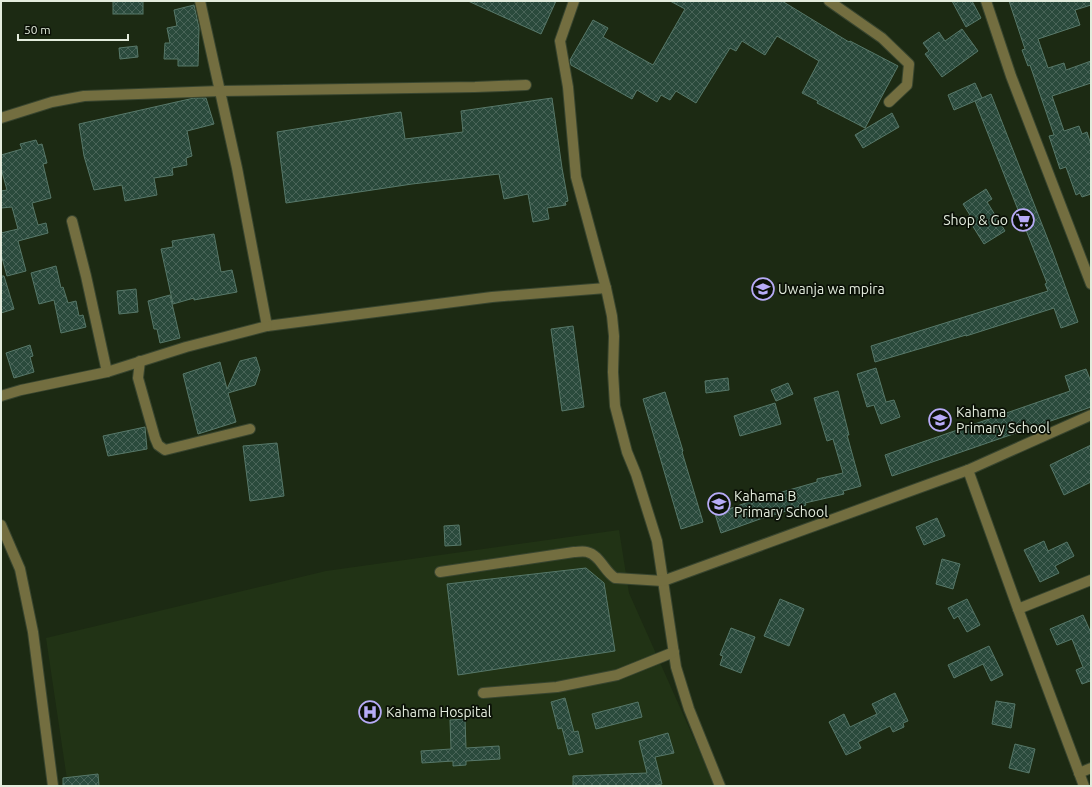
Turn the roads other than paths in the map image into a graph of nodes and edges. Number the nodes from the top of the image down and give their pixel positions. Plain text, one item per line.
1 (200, 1) edge
2 (574, 1) edge
3 (829, 1) edge
4 (986, 1) edge
5 (526, 86) dead end
6 (220, 91) junction
7 (889, 102) dead end
8 (1, 118) edge
9 (72, 221) dead end
10 (1091, 284) edge
11 (606, 288) junction
12 (267, 326) junction
13 (140, 361) junction
14 (107, 372) junction
15 (1, 396) edge
16 (1091, 415) edge
17 (250, 429) dead end
18 (968, 470) junction
19 (1, 525) edge
20 (440, 572) dead end
21 (1091, 580) edge
22 (662, 581) junction
23 (1018, 608) junction
24 (674, 652) junction
25 (484, 693) dead end
26 (1091, 768) edge
27 (1079, 773) junction
28 (54, 786) edge
29 (720, 786) edge
30 (1084, 786) edge

1 - 6 street
2 - 11 street
3 - 7 street
4 - 10 street
5 - 6 street
6 - 8 street
6 - 12 street
9 - 14 street
11 - 12 street
11 - 22 street
12 - 13 street
13 - 14 street
13 - 17 street
14 - 15 street
16 - 18 street
18 - 22 street
18 - 23 street
19 - 28 street
20 - 22 street
21 - 23 street
22 - 24 street
23 - 27 street
24 - 25 street
24 - 29 street
26 - 27 street
27 - 30 street

